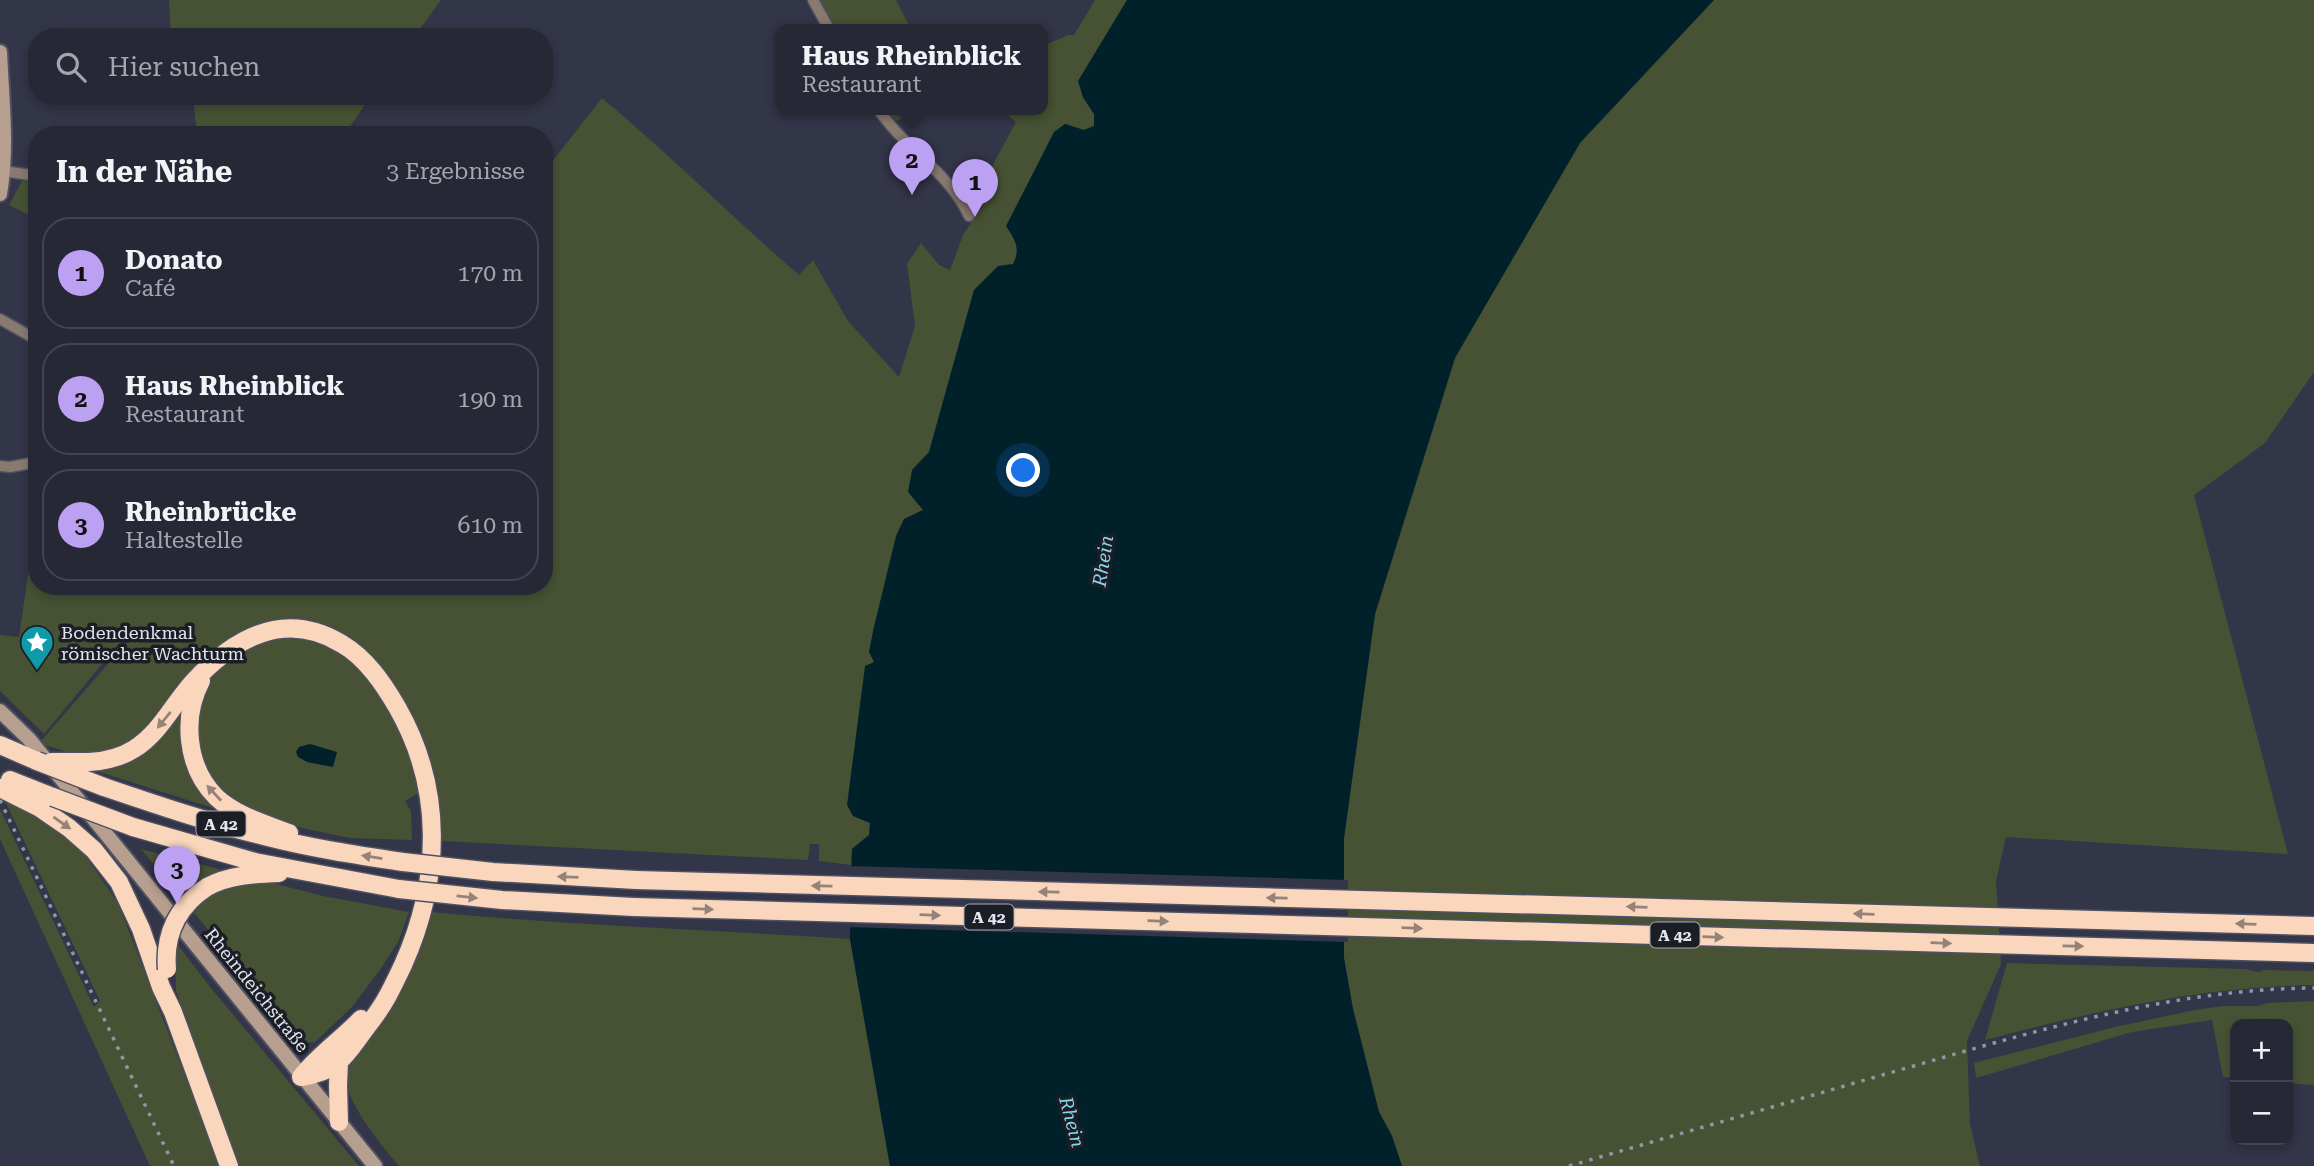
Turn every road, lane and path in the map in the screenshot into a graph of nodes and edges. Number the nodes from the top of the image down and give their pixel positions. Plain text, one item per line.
1 (813, 0) edge
2 (826, 24) edge
3 (0, 52) edge
4 (883, 115) edge
5 (4, 171) junction
6 (28, 175) edge
7 (0, 194) edge
8 (970, 216) dead end
9 (0, 319) edge
10 (28, 335) edge
11 (28, 463) edge
12 (5, 466) edge
13 (0, 477) edge
14 (208, 668) junction
15 (0, 710) edge
16 (0, 745) edge
17 (37, 761) junction
18 (1, 784) edge
19 (341, 853) junction
20 (303, 873) junction
21 (2314, 926) edge
22 (2314, 953) edge
23 (402, 967) junction
24 (173, 1012) junction
25 (339, 1062) junction
26 (301, 1077) junction
27 (339, 1122) junction
28 (229, 1166) edge
29 (375, 1166) edge

1 - 2 street
3 - 5 main road
4 - 8 street
5 - 6 street
5 - 7 main road
9 - 10 street
11 - 12 street
12 - 13 street
14 -> 17 highway, bridge
19 -> 14 highway
14 - 23 highway
15 - 26 main road, Rheindeichstraße
16 - 17 highway, A 42
17 - 19 highway, A 42, bridge
18 - 20 highway, A 42, bridge
18 -> 24 highway
21 -> 19 highway, A 42, bridge
20 -> 22 highway, A 42, bridge
20 - 24 highway, bridge
23 - 25 highway
23 - 26 highway
24 - 28 highway
25 - 26 highway
25 - 27 highway
26 - 27 main road, Rheindeichstraße
27 - 29 main road, Rheindeichstraße

